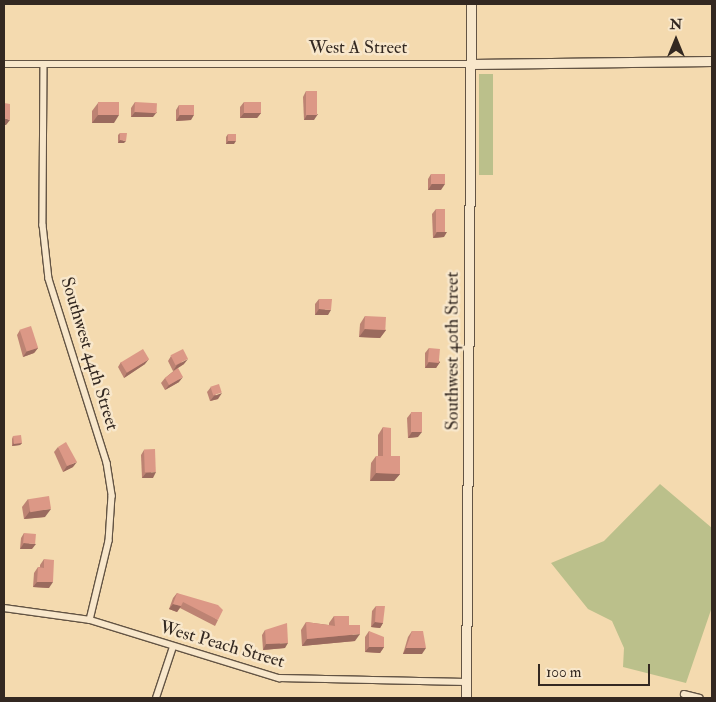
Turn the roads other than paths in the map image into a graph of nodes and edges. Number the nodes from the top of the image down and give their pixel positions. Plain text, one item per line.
1 (471, 4) edge
2 (712, 61) edge
3 (4, 64) edge
4 (44, 64) junction
5 (471, 64) junction
6 (4, 608) edge
7 (90, 620) junction
8 (173, 647) junction
9 (466, 682) junction
10 (684, 694) dead end
11 (156, 698) edge
12 (466, 698) edge
13 (700, 698) edge

1 - 5 main road, Southwest 40th Street
2 - 5 main road, West A Street
3 - 4 street, West A Street
4 - 5 street, West A Street
4 - 7 street, Southwest 44th Street
5 - 9 main road, Southwest 40th Street
6 - 7 street, West Peach Street
7 - 8 street, West Peach Street
8 - 9 street, West Peach Street
8 - 11 street
9 - 12 main road, Southwest 40th Street
10 - 13 street

